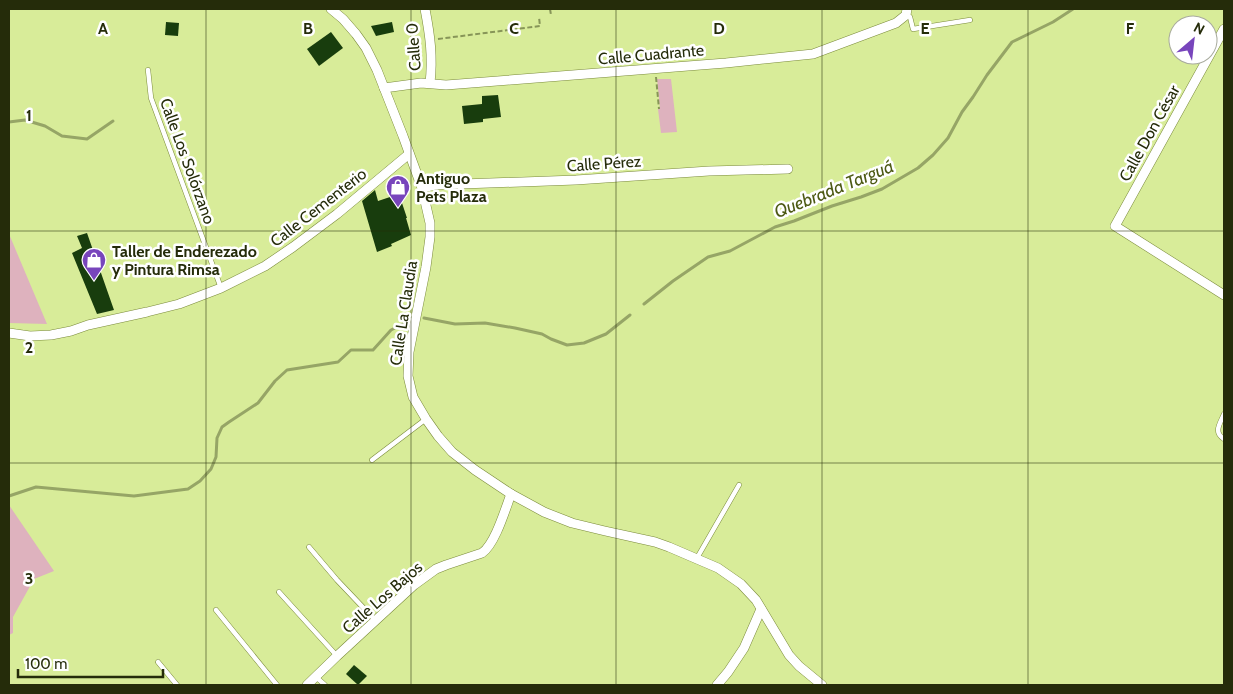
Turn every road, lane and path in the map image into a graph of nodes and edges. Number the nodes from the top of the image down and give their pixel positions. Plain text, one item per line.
1 (331, 9) edge
2 (425, 9) edge
3 (550, 9) edge
4 (906, 12) edge
5 (551, 15) dead end
6 (539, 17) dead end
7 (970, 20) dead end
8 (1224, 29) edge
9 (431, 40) junction
10 (148, 70) dead end
11 (656, 78) dead end
12 (430, 83) junction
13 (384, 88) junction
14 (659, 109) dead end
15 (409, 154) junction
16 (788, 169) dead end
17 (422, 188) junction
18 (221, 288) junction
19 (1224, 295) edge
20 (9, 333) edge
21 (1224, 414) edge
22 (426, 419) junction
23 (1224, 439) edge
24 (372, 460) dead end
25 (739, 485) dead end
26 (511, 494) junction
27 (309, 547) dead end
28 (697, 558) junction
29 (279, 592) dead end
30 (761, 609) junction
31 (216, 610) dead end
32 (375, 620) junction
33 (337, 656) junction
34 (158, 662) dead end
35 (316, 677) junction
36 (177, 685) edge
37 (277, 685) edge
38 (308, 685) edge
39 (325, 685) edge
40 (717, 685) edge
41 (822, 685) edge

1 - 13 street, Calle La Claudia
2 - 9 street, Calle 0
3 - 5 path
4 - 7 lane
4 - 12 street, Calle Cuadrante
6 - 9 path
8 - 19 street, Calle Don César
9 - 12 street, Calle 0
10 - 18 lane, Calle Los Solórzano
11 - 14 path
12 - 13 street, Calle Cuadrante
13 - 15 street, Calle La Claudia
15 - 17 street, Calle La Claudia
15 - 18 street, Calle Cementerio
16 - 17 street, Calle Pérez
17 - 22 street, Calle La Claudia
18 - 20 street, Calle Cementerio
21 - 23 lane
22 - 24 lane
22 - 26 street, Calle La Claudia
25 - 28 lane
26 - 28 street, Calle La Claudia
26 - 32 street, Calle Los Bajos
27 - 32 lane
28 - 30 street, Calle La Claudia
29 - 33 lane
30 - 40 street
30 - 41 street, Calle La Claudia
31 - 37 lane
32 - 33 street, Calle Los Bajos
33 - 35 street, Calle Los Bajos
34 - 36 lane
35 - 38 street, Calle Los Bajos
35 - 39 lane

